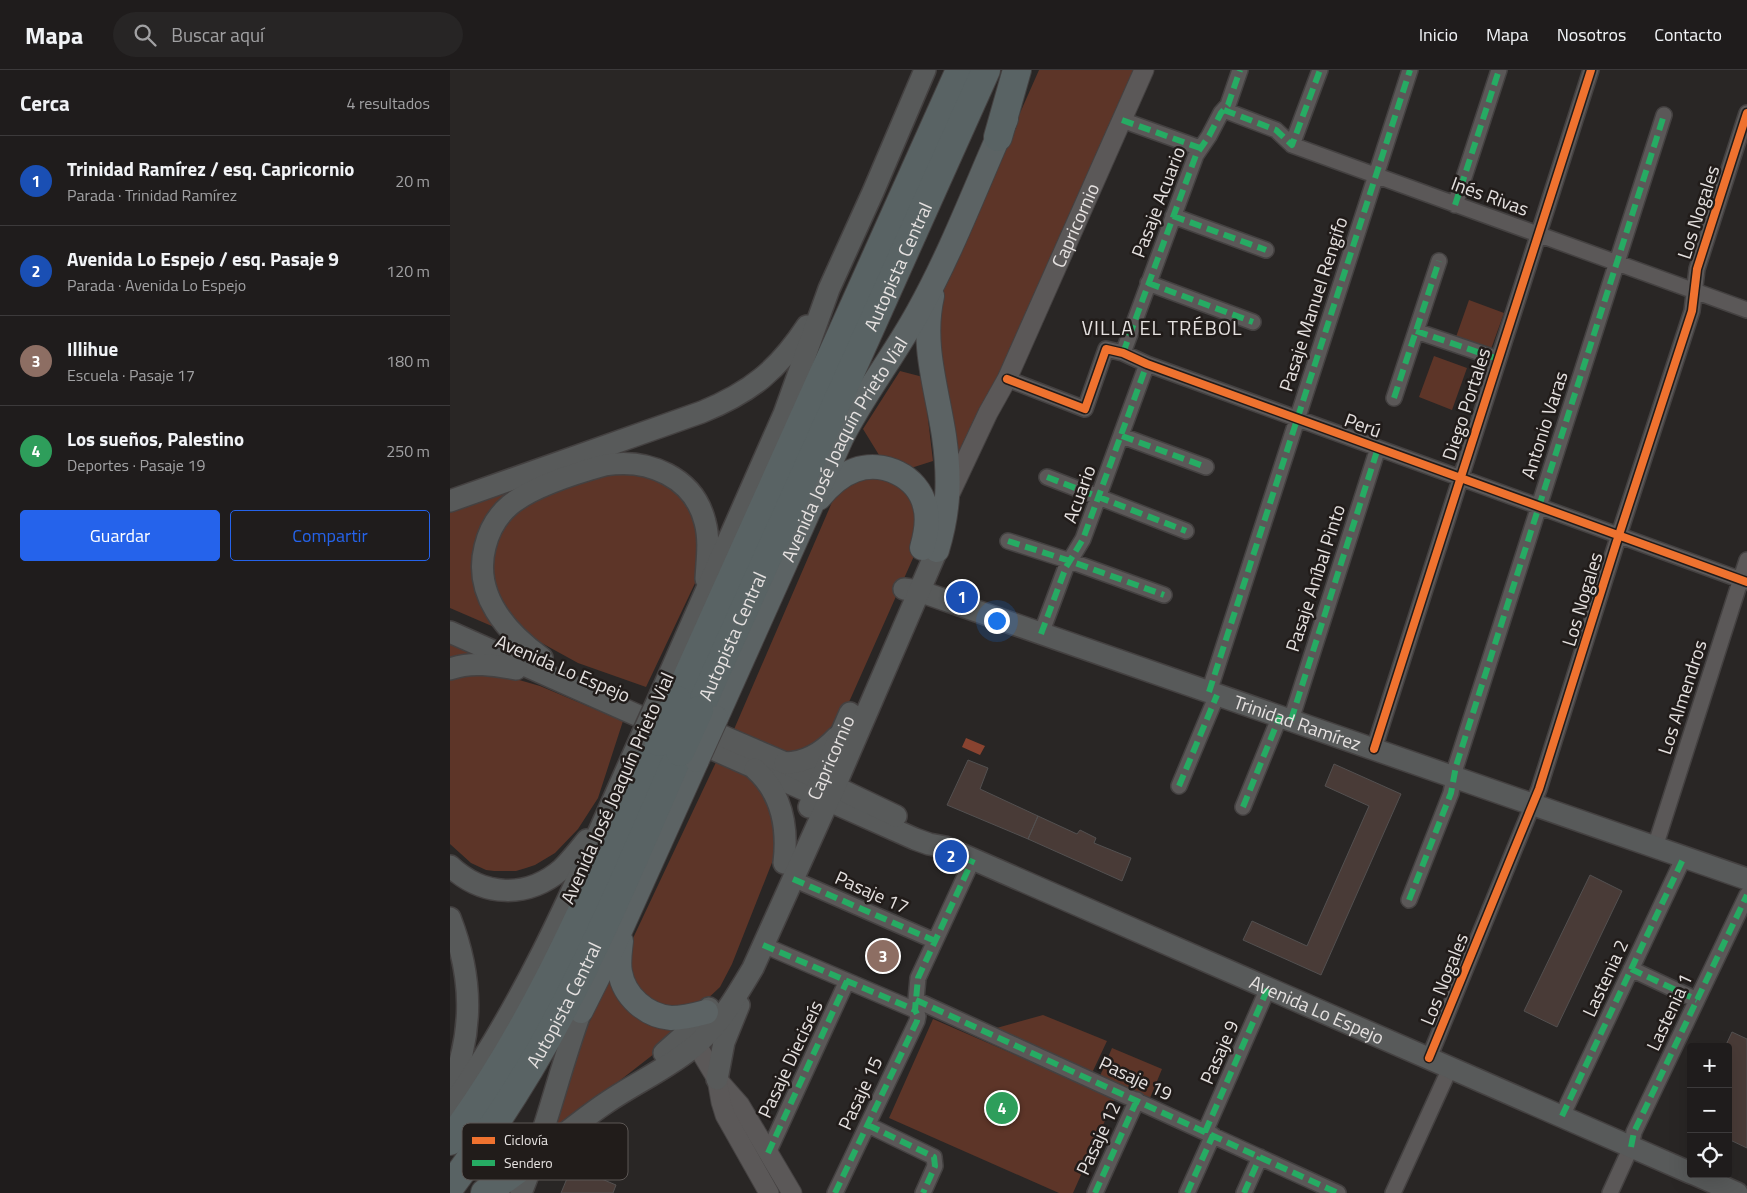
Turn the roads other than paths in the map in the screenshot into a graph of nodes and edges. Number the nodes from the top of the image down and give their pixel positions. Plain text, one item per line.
1 (924, 70) edge
2 (960, 70) edge
3 (986, 70) edge
4 (1017, 70) edge
5 (1028, 70) edge
6 (1144, 70) edge
7 (1240, 70) edge
8 (1320, 70) edge
9 (1410, 70) edge
10 (1499, 70) edge
11 (1591, 70) edge
12 (1224, 110) junction
13 (1747, 112) edge
14 (1664, 115) dead end
15 (1122, 120) junction
16 (998, 137) junction
17 (1292, 145) junction
18 (1200, 148) junction
19 (1376, 176) junction
20 (1455, 205) junction
21 (1173, 216) junction
22 (1538, 234) junction
23 (1266, 250) dead end
24 (1439, 261) dead end
25 (1618, 264) junction
26 (939, 270) junction
27 (1148, 283) junction
28 (829, 289) junction
29 (1694, 290) junction
30 (1747, 310) edge
31 (1254, 322) dead end
32 (1416, 331) junction
33 (1123, 353) junction
34 (1498, 359) junction
35 (1147, 364) junction
36 (1007, 379) junction
37 (1394, 398) dead end
38 (1297, 419) junction
39 (1122, 436) junction
40 (1378, 448) junction
41 (1206, 467) dead end
42 (1046, 477) dead end
43 (1460, 478) junction
44 (1099, 498) junction
45 (948, 499) junction
46 (450, 501) edge
47 (1539, 506) junction
48 (809, 511) junction
49 (1186, 531) dead end
50 (1619, 536) junction
51 (1008, 541) dead end
52 (929, 549) junction
53 (1747, 560) edge
54 (1070, 561) junction
55 (1744, 581) edge
56 (912, 590) junction
57 (1164, 596) dead end
58 (702, 599) junction
59 (450, 620) edge
60 (450, 632) edge
61 (1041, 634) junction
62 (542, 666) junction
63 (450, 669) edge
64 (1213, 693) junction
65 (688, 705) junction
66 (1285, 718) junction
67 (842, 731) junction
68 (670, 747) junction
69 (1374, 749) junction
70 (785, 763) junction
71 (750, 764) junction
72 (1454, 777) junction
73 (1179, 786) dead end
74 (825, 790) junction
75 (1534, 804) junction
76 (1243, 807) dead end
77 (609, 809) junction
78 (1655, 847) junction
79 (1684, 857) junction
80 (973, 859) junction
81 (450, 866) edge
82 (789, 871) junction
83 (1747, 879) edge
84 (1747, 895) edge
85 (1409, 900) dead end
86 (450, 918) edge
87 (625, 922) junction
88 (935, 941) junction
89 (763, 945) junction
90 (753, 968) junction
91 (1631, 970) junction
92 (847, 981) junction
93 (1268, 988) junction
94 (1697, 1000) junction
95 (916, 1005) junction
96 (580, 1011) junction
97 (706, 1012) junction
98 (696, 1044) junction
99 (672, 1046) junction
100 (1429, 1058) junction
101 (1450, 1068) junction
102 (717, 1078) junction
103 (450, 1091) edge
104 (1138, 1100) junction
105 (607, 1102) junction
106 (450, 1108) edge
107 (1562, 1116) junction
108 (462, 1123) edge
109 (462, 1123) edge
110 (495, 1123) edge
111 (512, 1123) edge
112 (545, 1123) edge
113 (579, 1123) edge
114 (868, 1126) junction
115 (1209, 1133) junction
116 (450, 1141) edge
117 (1631, 1147) junction
118 (768, 1153) junction
119 (1260, 1157) junction
120 (462, 1170) edge
121 (1687, 1172) edge
122 (1701, 1178) edge
123 (472, 1180) edge
124 (503, 1180) edge
125 (526, 1180) edge
126 (450, 1187) edge
127 (463, 1193) edge
128 (485, 1193) edge
129 (521, 1193) edge
130 (769, 1193) edge
131 (792, 1193) edge
132 (834, 1193) edge
133 (923, 1193) edge
134 (1095, 1193) edge
135 (1187, 1193) edge
136 (1244, 1193) edge
137 (1338, 1193) edge
138 (1393, 1193) edge
139 (1610, 1193) edge
140 (1737, 1193) edge

1 - 28 main road, Avenida José Joaquín Prieto Vial
2 - 65 highway, Autopista Central
3 - 65 highway, Autopista Central
4 - 16 highway
5 - 16 main road, Avenida José Joaquín Prieto Vial
6 - 15 street, Capricornio
7 - 12 street, Pasaje Acuario
8 - 17 street
9 - 19 street, Pasaje Manuel Rengifo
10 - 20 street
11 - 22 street, Diego Portales
12 - 17 street, Inés Rivas
12 - 18 street, Pasaje Acuario
13 - 29 street, Los Nogales
14 - 25 street, Antonio Varas
15 - 18 street
15 - 36 street, Capricornio
16 - 26 main road, Avenida José Joaquín Prieto Vial
17 - 19 street, Inés Rivas
18 - 21 street, Pasaje Acuario
19 - 20 street, Inés Rivas
19 - 38 street, Pasaje Manuel Rengifo
20 - 22 street, Inés Rivas
21 - 23 street
21 - 27 street, Pasaje Acuario
22 - 25 street, Inés Rivas
22 - 34 street, Diego Portales
24 - 32 street
25 - 29 street, Inés Rivas
25 - 47 street, Antonio Varas
26 - 45 main road
26 - 48 main road, Avenida José Joaquín Prieto Vial
27 - 31 street
27 - 33 street, Pasaje Acuario
28 - 46 main road
28 - 58 main road, Avenida José Joaquín Prieto Vial
29 - 30 street, Inés Rivas
29 - 50 street, Los Nogales
32 - 34 street
32 - 37 street
33 - 35 street, Perú
33 - 36 street
34 - 43 street, Diego Portales
35 - 38 street, Perú
35 - 39 street, Acuario
36 - 45 street, Capricornio
36 - 52 street, Capricornio
38 - 40 street, Perú
38 - 64 street, Pasaje Manuel Rengifo
39 - 41 street
39 - 44 street, Acuario
40 - 43 street, Perú
40 - 66 street, Pasaje Aníbal Pinto
42 - 44 street
43 - 47 street, Perú
43 - 69 street, Diego Portales
44 - 49 street
44 - 54 street, Acuario
45 - 52 main road
47 - 50 street, Perú
47 - 72 street, Antonio Varas
48 - 52 main road
48 - 65 main road, Avenida José Joaquín Prieto Vial
50 - 55 street, Perú
50 - 75 street, Los Nogales
51 - 54 street
52 - 56 main road, Capricornio
53 - 55 street, Los Almendros
54 - 57 street
54 - 61 street, Acuario
55 - 78 street, Los Almendros
56 - 61 main road, Trinidad Ramírez
56 - 67 main road, Capricornio
56 - 74 main road, Capricornio
58 - 62 main road
58 - 65 main road, Avenida José Joaquín Prieto Vial
59 - 62 main road, Avenida Lo Espejo
60 - 62 main road, Avenida Lo Espejo
61 - 64 main road, Trinidad Ramírez
62 - 63 main road
62 - 70 main road, Avenida Lo Espejo
62 - 71 main road, Avenida Lo Espejo
64 - 66 main road, Trinidad Ramírez
64 - 73 street, Pasaje Manuel Rengifo
65 - 68 highway, Autopista Central, bridge
65 - 68 main road, Avenida José Joaquín Prieto Vial, bridge
66 - 69 main road, Trinidad Ramírez
66 - 76 street, Pasaje Aníbal Pinto
67 - 70 main road
67 - 74 main road, Capricornio
68 - 77 main road, Avenida José Joaquín Prieto Vial
68 - 87 main road, Avenida José Joaquín Prieto Vial
68 - 108 highway, Autopista Central
68 - 110 highway, Autopista Central
69 - 72 main road, Trinidad Ramírez
70 - 74 main road, Avenida Lo Espejo
71 - 74 main road, Avenida Lo Espejo
71 - 82 main road
72 - 75 main road, Trinidad Ramírez
72 - 85 street, Antonio Varas
74 - 80 main road, Avenida Lo Espejo
74 - 82 main road, Capricornio
75 - 78 main road, Trinidad Ramírez
75 - 100 street, Los Nogales
77 - 81 main road
77 - 106 main road, Avenida José Joaquín Prieto Vial
78 - 79 main road, Trinidad Ramírez
79 - 83 main road, Trinidad Ramírez
79 - 91 street, Lastenia 2
80 - 88 street, Pasaje 15
80 - 93 main road, Avenida Lo Espejo
82 - 88 street, Pasaje 17
82 - 89 main road, Capricornio
82 - 97 main road, Capricornio
84 - 94 street, Lastenia 1
86 - 103 main road
87 - 96 main road, Avenida José Joaquín Prieto Vial
87 - 97 main road
88 - 95 street, Pasaje 15
89 - 90 main road, Capricornio
89 - 92 street, Pasaje 19
90 - 98 main road, Capricornio
90 - 102 main road
91 - 94 street
91 - 107 street, Lastenia 2
92 - 95 street, Pasaje 19
92 - 118 street, Pasaje Dieciseís
93 - 100 main road, Avenida Lo Espejo
93 - 115 street, Pasaje 9
94 - 117 street, Lastenia 1
95 - 104 street, Pasaje 19
95 - 114 street, Pasaje 15
96 - 111 highway
96 - 112 main road, Avenida José Joaquín Prieto Vial
97 - 98 main road
97 - 99 main road, Capricornio
98 - 99 main road
98 - 102 street
98 - 105 main road, Capricornio
99 - 105 main road, Capricornio
100 - 101 main road, Avenida Lo Espejo
101 - 107 main road, Avenida Lo Espejo
101 - 138 street
102 - 118 street
102 - 130 street
104 - 115 street, Pasaje 19
104 - 134 street, Pasaje 12
105 - 113 main road, Capricornio
107 - 117 main road, Avenida Lo Espejo
109 - 116 highway, Autopista Central
114 - 132 street, Pasaje 15
114 - 133 street
115 - 119 street, Pasaje 19
115 - 135 street, Pasaje 9
117 - 121 main road, Avenida Lo Espejo
117 - 139 street, Lastenia 1
118 - 131 street
119 - 136 street
119 - 137 street, Pasaje 19
120 - 126 highway, Autopista Central
122 - 140 main road, Avenida Lo Espejo
123 - 127 highway
124 - 128 highway
125 - 129 main road, Avenida José Joaquín Prieto Vial

